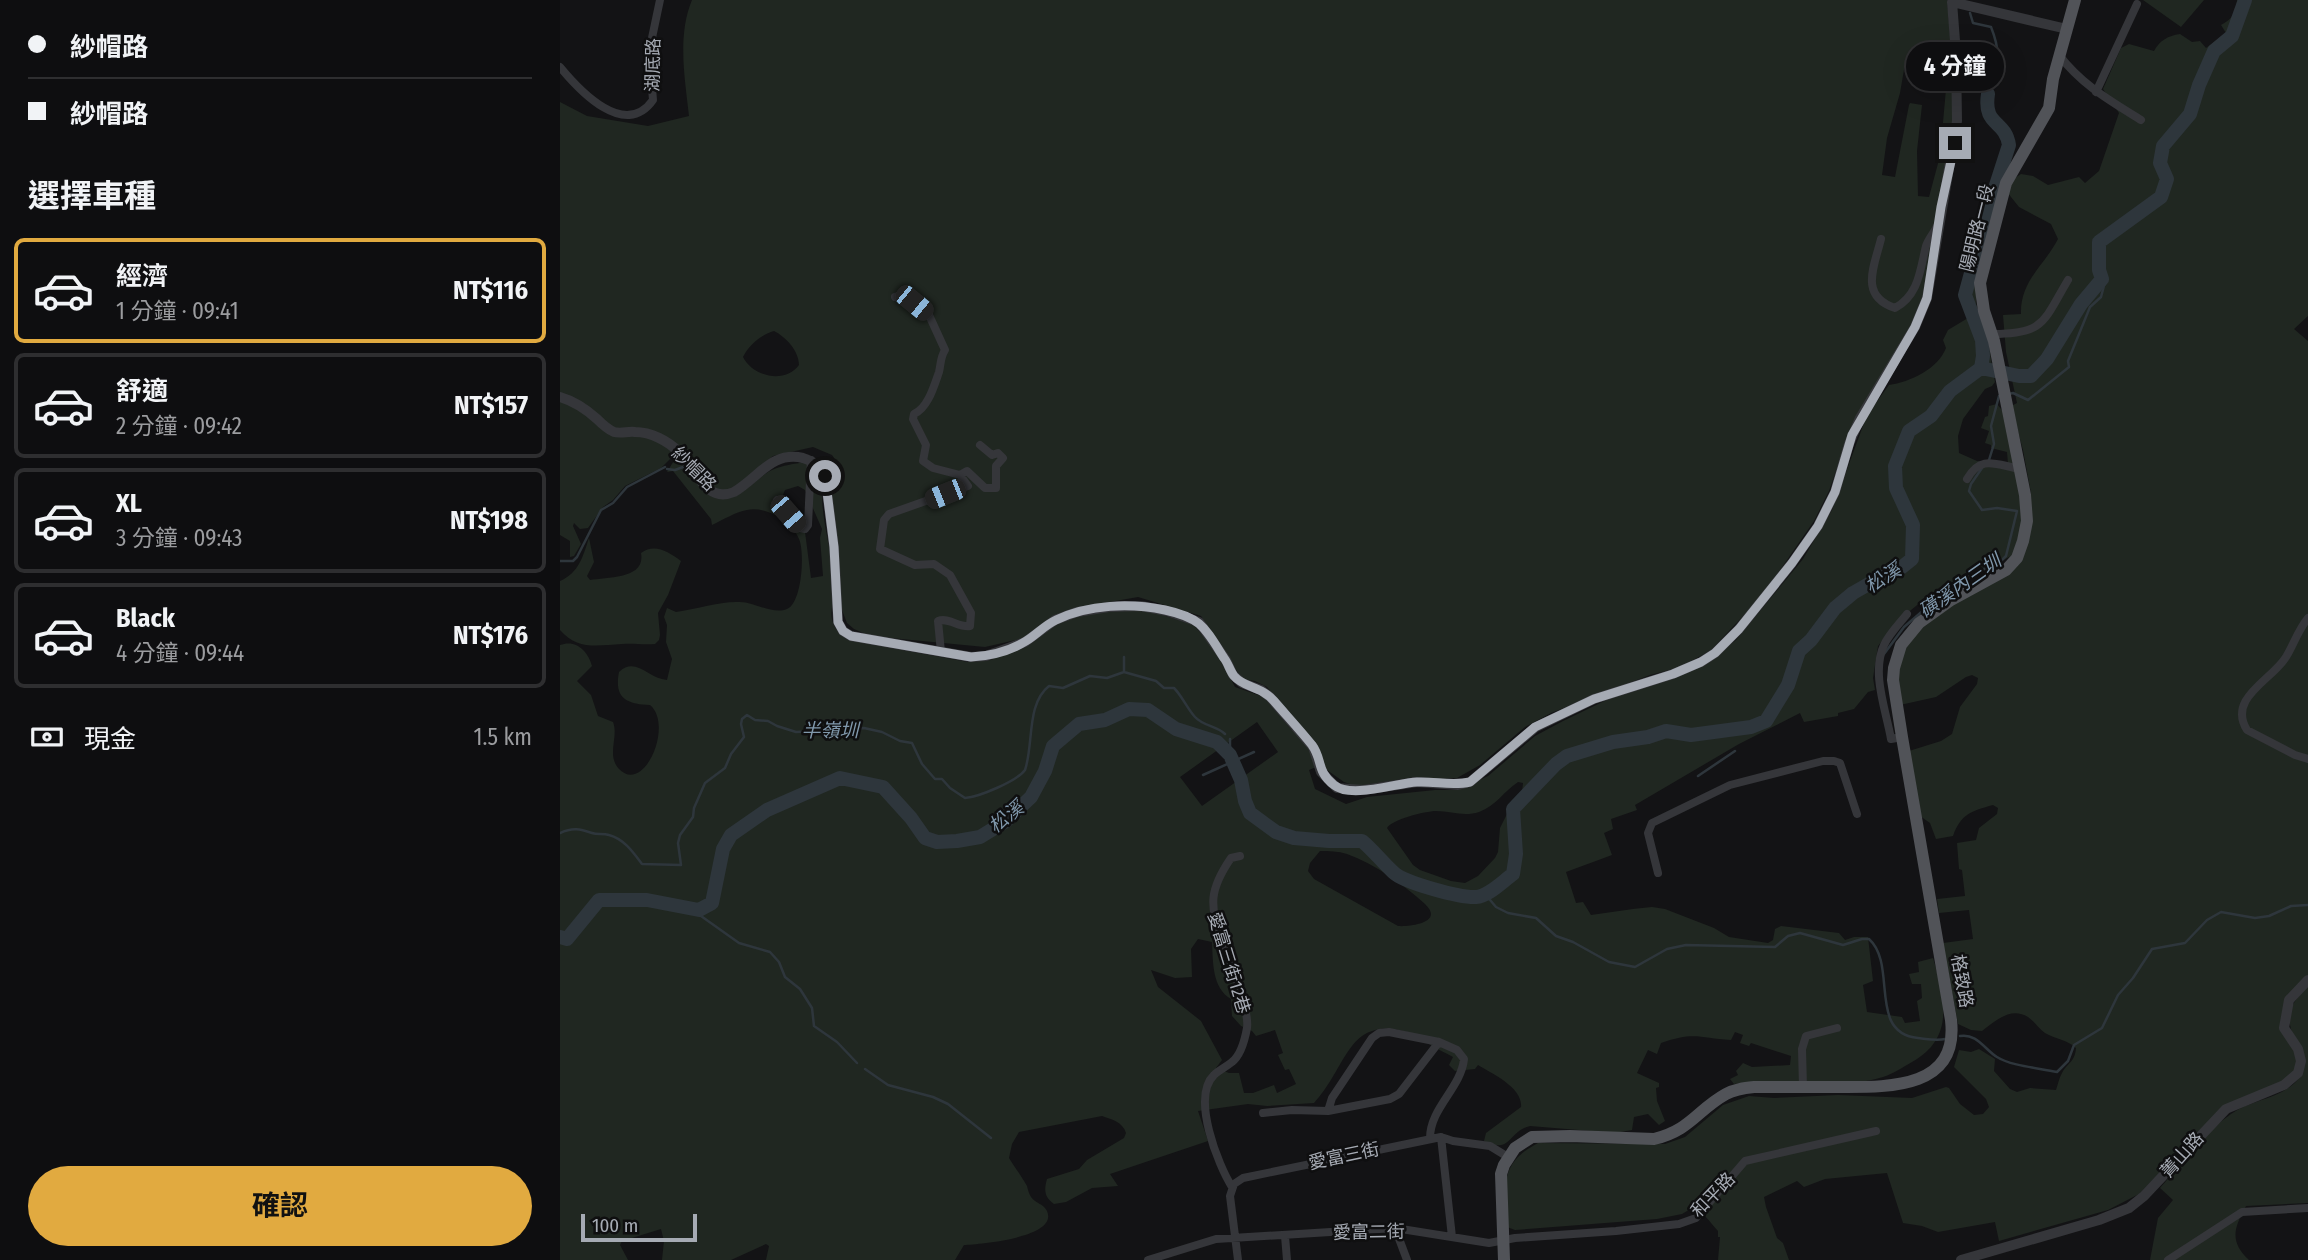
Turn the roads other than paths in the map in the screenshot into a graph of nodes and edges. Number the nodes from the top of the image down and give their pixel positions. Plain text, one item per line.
1 (660, 0) edge
2 (2075, 0) edge
3 (1952, 1) edge
4 (2137, 4) dead end
5 (2067, 29) junction
6 (2059, 55) junction
7 (560, 67) edge
8 (2096, 92) junction
9 (2141, 120) dead end
10 (1938, 224) junction
11 (1881, 239) dead end
12 (2068, 280) dead end
13 (895, 297) dead end
14 (1993, 338) junction
15 (560, 397) edge
16 (980, 444) dead end
17 (811, 460) junction
18 (2021, 469) junction
19 (960, 475) junction
20 (1967, 479) dead end
21 (777, 500) dead end
22 (1907, 614) dead end
23 (2308, 618) edge
24 (941, 652) junction
25 (1892, 710) junction
26 (2308, 759) edge
27 (1857, 814) dead end
28 (1240, 856) dead end
29 (1658, 873) dead end
30 (2308, 980) edge
31 (1837, 1028) dead end
32 (1439, 1042) junction
33 (1802, 1087) junction
34 (1328, 1111) junction
35 (1264, 1113) dead end
36 (1876, 1131) dead end
37 (1441, 1137) junction
38 (1430, 1138) junction
39 (1508, 1157) junction
40 (1232, 1187) junction
41 (2308, 1208) edge
42 (1395, 1227) junction
43 (1285, 1236) junction
44 (1452, 1237) junction
45 (1236, 1239) junction
46 (1502, 1241) junction
47 (1148, 1260) edge
48 (1238, 1260) edge
49 (1287, 1260) edge
50 (1407, 1260) edge
51 (1504, 1260) edge
52 (1961, 1260) edge
53 (2168, 1260) edge

1 - 7 street, 湖底路
2 - 5 main road, 陽明路一段
3 - 5 street
3 - 10 street
4 - 8 street
5 - 6 main road, 陽明路一段
6 - 8 street
6 - 14 main road, 陽明路一段
8 - 9 street
10 - 11 street
10 - 24 street
12 - 14 street
13 - 19 street
14 - 18 main road, 格致路
15 - 17 street, 紗帽路
16 - 19 street
17 - 21 street
17 - 24 street
18 - 20 street
18 - 25 main road, 格致路
19 - 24 street
22 - 25 street
23 - 26 street
25 - 33 main road, 格致路
27 - 29 street
28 - 40 street, 愛富三街12巷
30 - 52 street, 菁山路
31 - 33 street
32 - 34 street
32 - 34 street
32 - 38 street
33 - 39 main road, 格致路
34 - 35 street
36 - 46 street, 和平路
37 - 38 street, 愛富三街
37 - 39 street, 愛富三街
37 - 44 street
38 - 40 street, 愛富三街
39 - 46 main road
40 - 45 street
41 - 53 street
42 - 43 street, 愛富二街
42 - 44 street, 愛富二街
42 - 50 street
43 - 45 street, 愛富二街
43 - 49 street
44 - 46 street, 愛富二街
45 - 47 street, 愛富二街
45 - 48 street
46 - 51 main road

